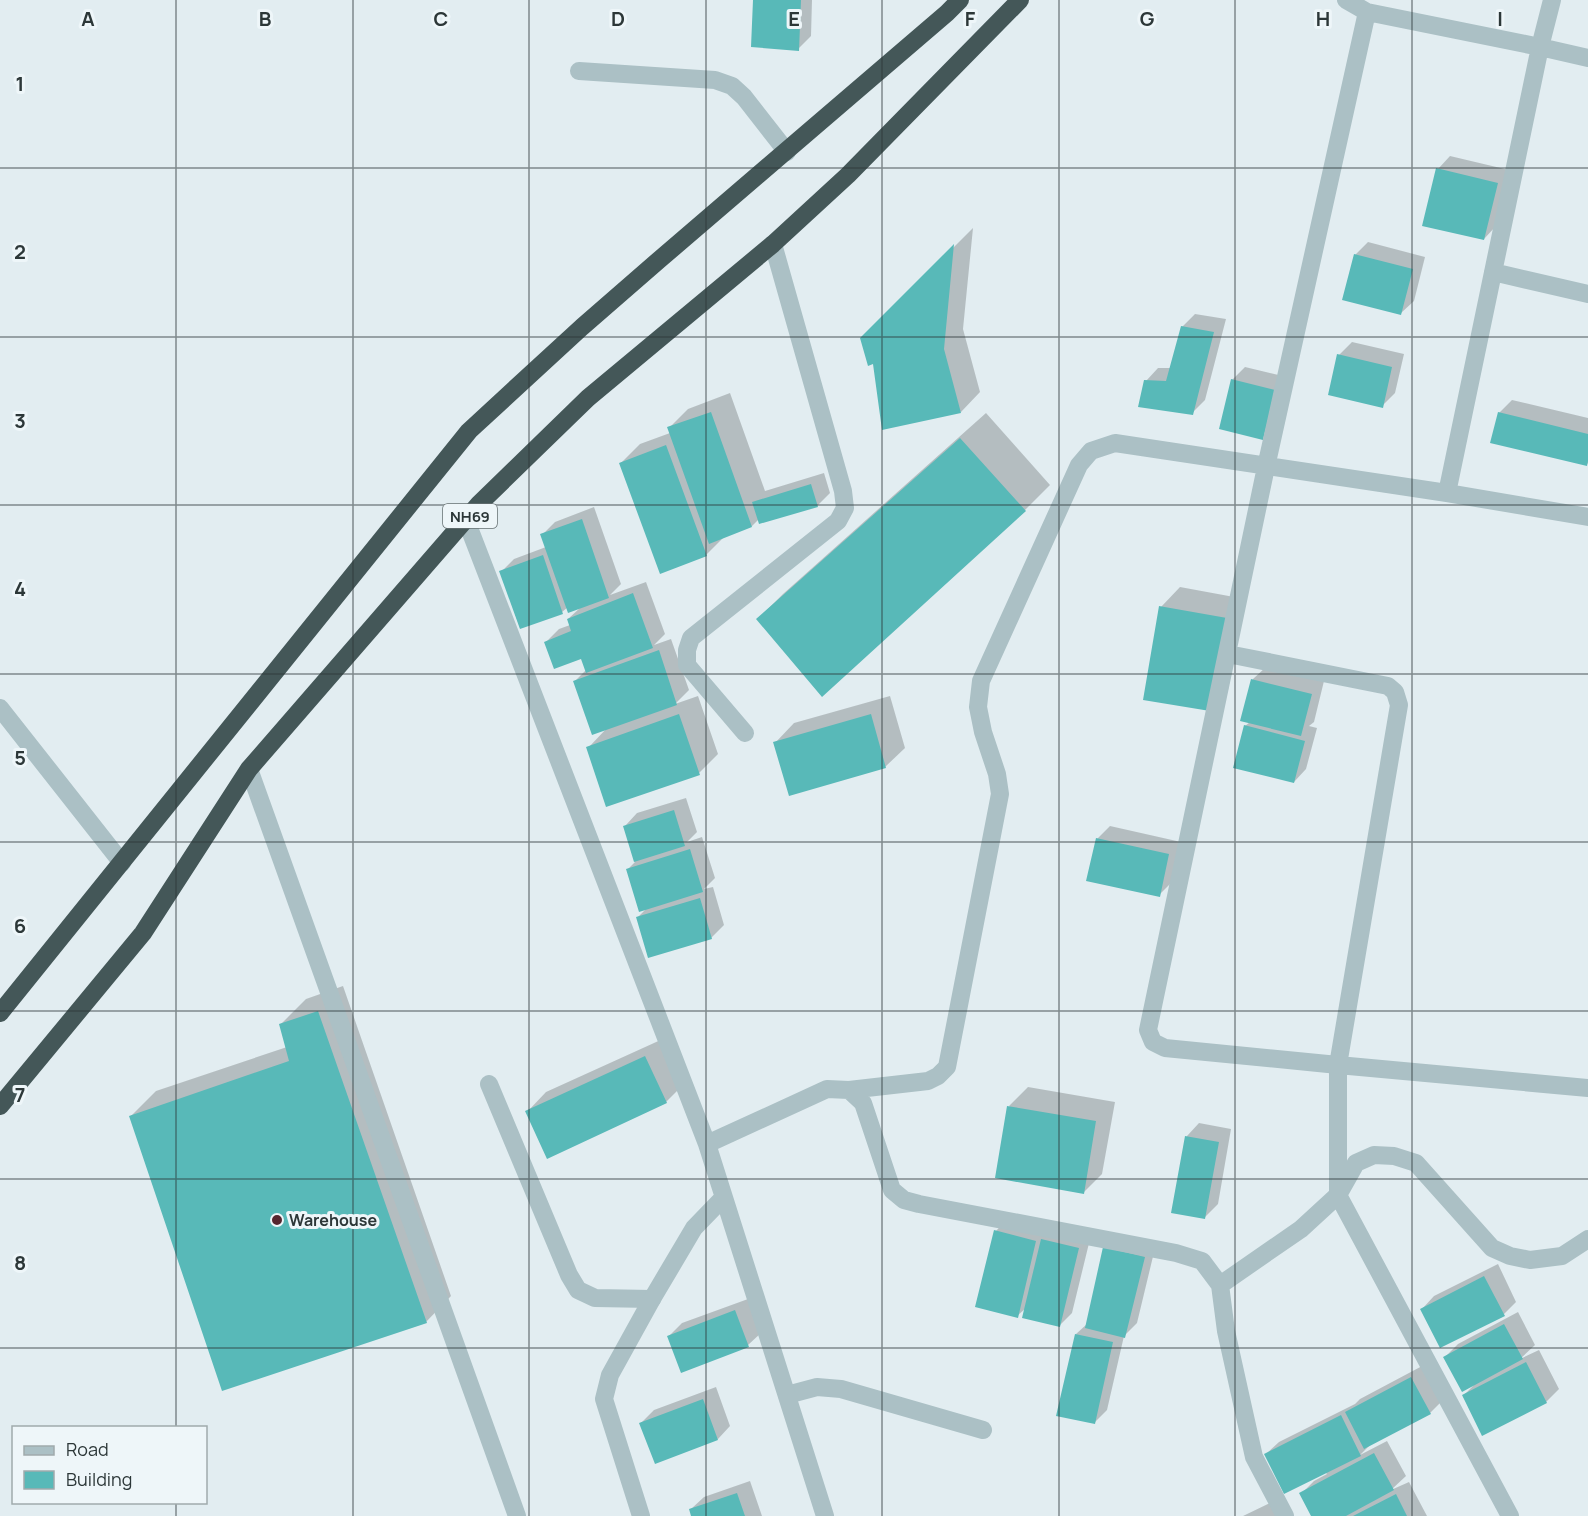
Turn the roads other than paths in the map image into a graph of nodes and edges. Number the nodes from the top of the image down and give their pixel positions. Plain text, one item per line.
1 (960, 0) edge
2 (1020, 0) edge
3 (1346, 0) edge
4 (1552, 0) edge
5 (1367, 12) junction
6 (1540, 46) junction
7 (1588, 58) edge
8 (579, 71) dead end
9 (787, 152) junction
10 (772, 244) junction
11 (1493, 272) junction
12 (1588, 294) edge
13 (1266, 467) junction
14 (1447, 493) junction
15 (1588, 517) edge
16 (466, 520) junction
17 (1228, 654) junction
18 (0, 708) edge
19 (745, 733) dead end
20 (249, 769) junction
21 (122, 863) junction
22 (0, 1013) edge
23 (1338, 1065) junction
24 (489, 1084) dead end
25 (1588, 1088) edge
26 (849, 1090) junction
27 (0, 1106) edge
28 (707, 1144) junction
29 (1338, 1195) junction
30 (724, 1197) junction
31 (1588, 1239) edge
32 (1220, 1285) junction
33 (652, 1299) junction
34 (787, 1395) junction
35 (983, 1430) dead end
36 (517, 1516) edge
37 (641, 1516) edge
38 (825, 1516) edge
39 (1285, 1516) edge
40 (1510, 1516) edge

1 - 9 highway
2 - 10 highway, NH69
3 - 5 street
4 - 6 street
5 - 6 street
5 - 13 street
6 - 7 street
6 - 11 street
8 - 9 street
9 - 21 highway
10 - 16 highway, NH69
10 - 19 street
11 - 12 street
11 - 14 street
13 - 14 street
13 - 17 street
13 - 26 street
14 - 15 street
16 - 20 highway, NH69
16 - 28 street
17 - 23 street
17 - 23 street
18 - 21 street
20 - 27 highway, NH69
20 - 36 street
21 - 22 highway
23 - 25 street
23 - 29 street
24 - 33 street
26 - 28 street
26 - 32 street
28 - 30 street
29 - 31 street
29 - 32 street
29 - 40 street
30 - 33 street
30 - 34 street
32 - 39 street
33 - 37 street
34 - 35 street
34 - 38 street

